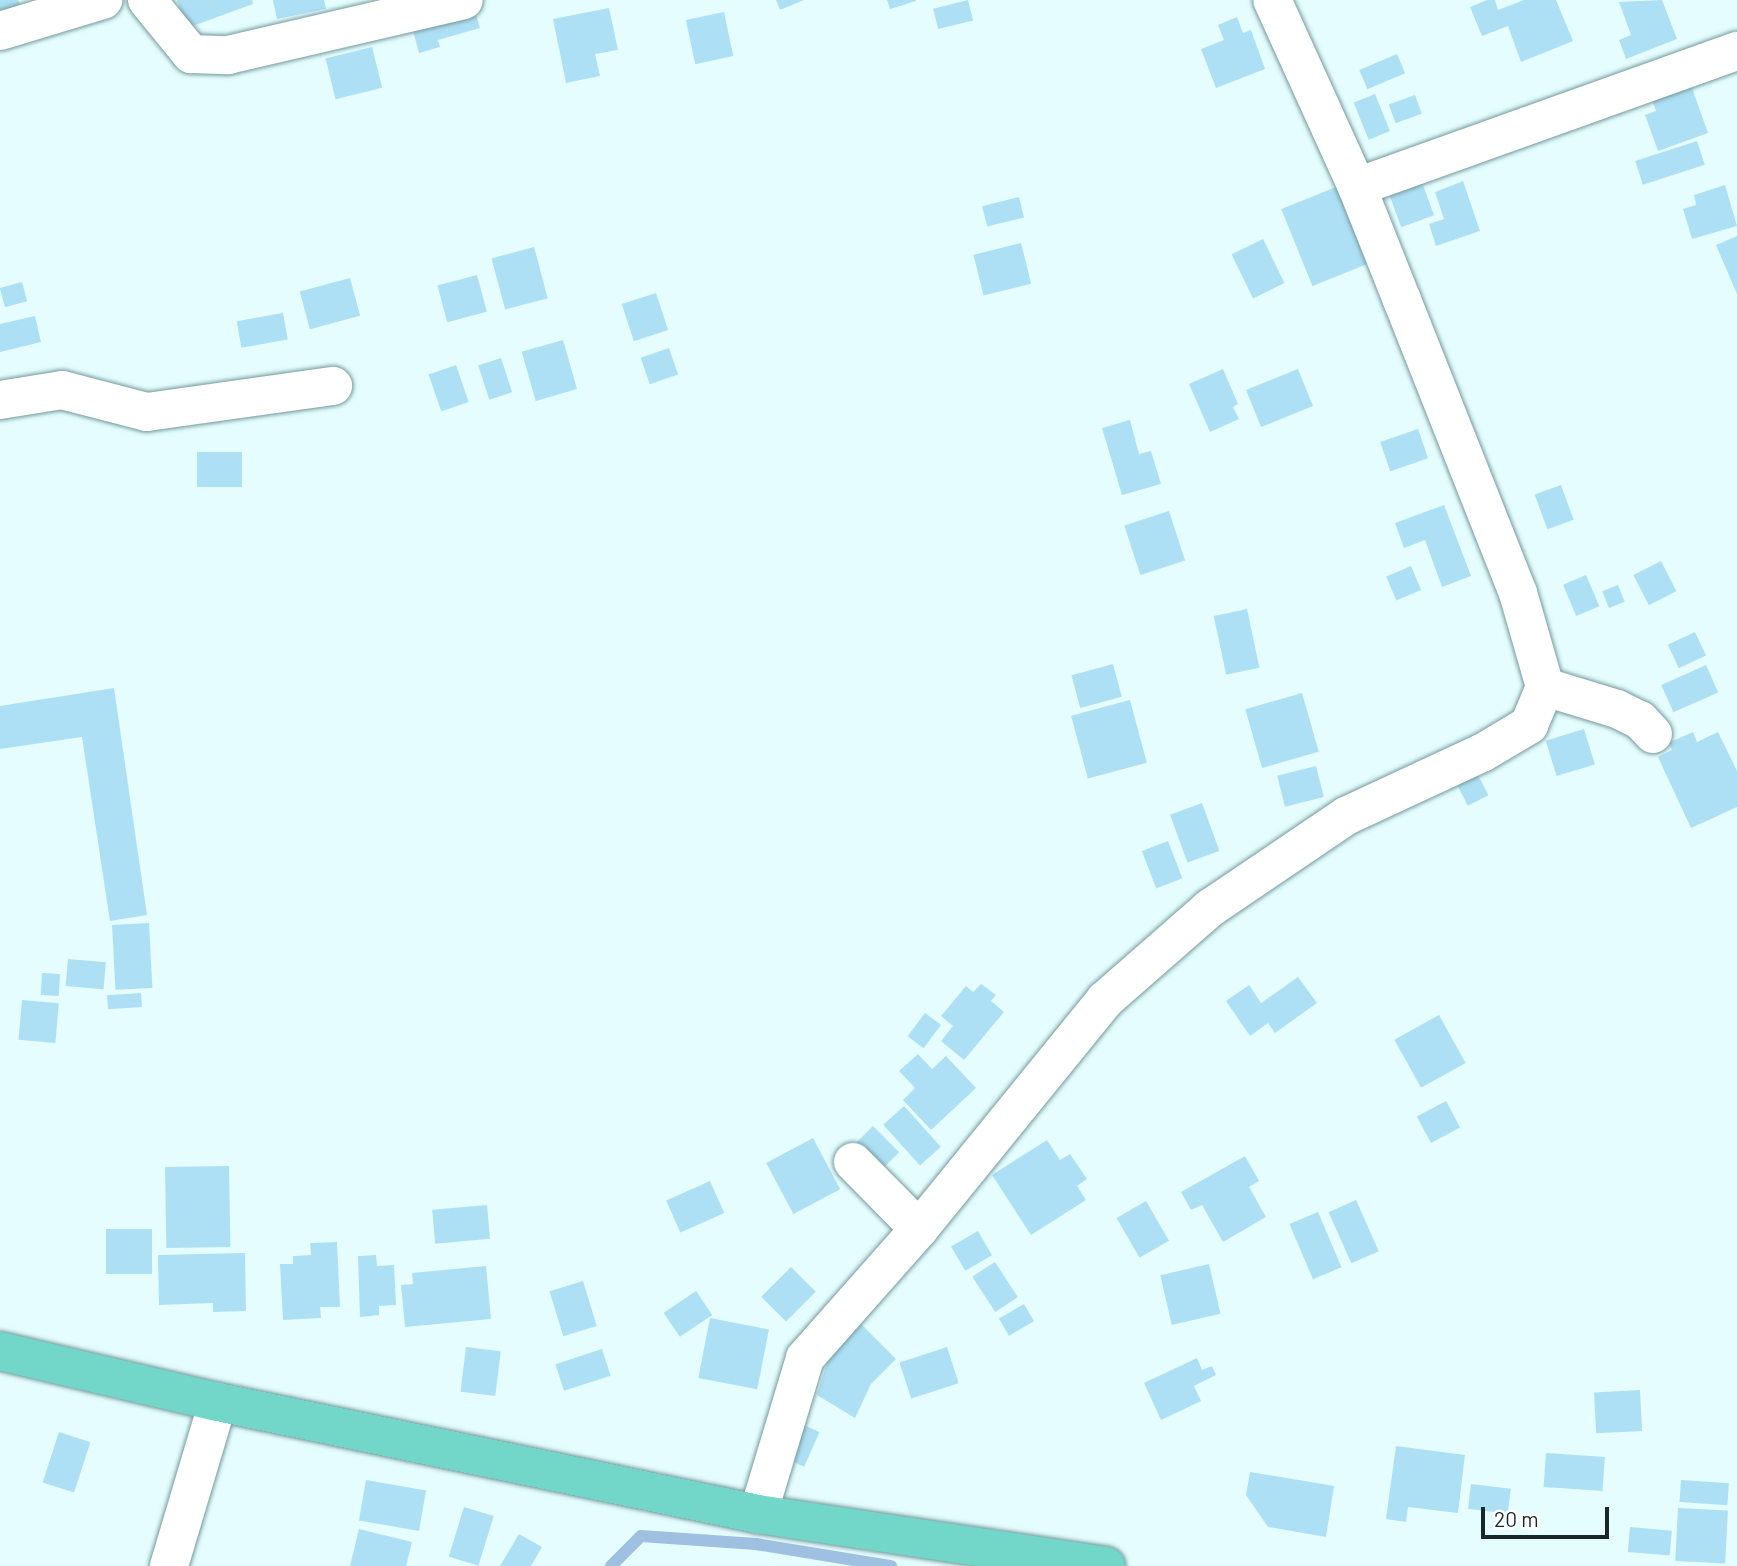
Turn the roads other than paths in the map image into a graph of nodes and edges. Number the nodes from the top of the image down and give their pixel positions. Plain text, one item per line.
1 (103, 0) edge
2 (147, 0) edge
3 (464, 0) edge
4 (1272, 0) edge
5 (0, 31) edge
6 (1737, 51) edge
7 (1357, 187) junction
8 (333, 386) dead end
9 (0, 400) edge
10 (1545, 687) junction
11 (1653, 734) dead end
12 (853, 1161) dead end
13 (919, 1228) junction
14 (1, 1343) edge
15 (218, 1402) junction
16 (758, 1514) junction
17 (169, 1566) edge
18 (1105, 1566) edge

1 - 5 street
2 - 3 street
4 - 7 street
6 - 7 street
7 - 10 street
8 - 9 street
10 - 11 street
10 - 13 street
12 - 13 street
13 - 16 street
14 - 15 main road
15 - 16 main road
15 - 17 street
16 - 18 main road

